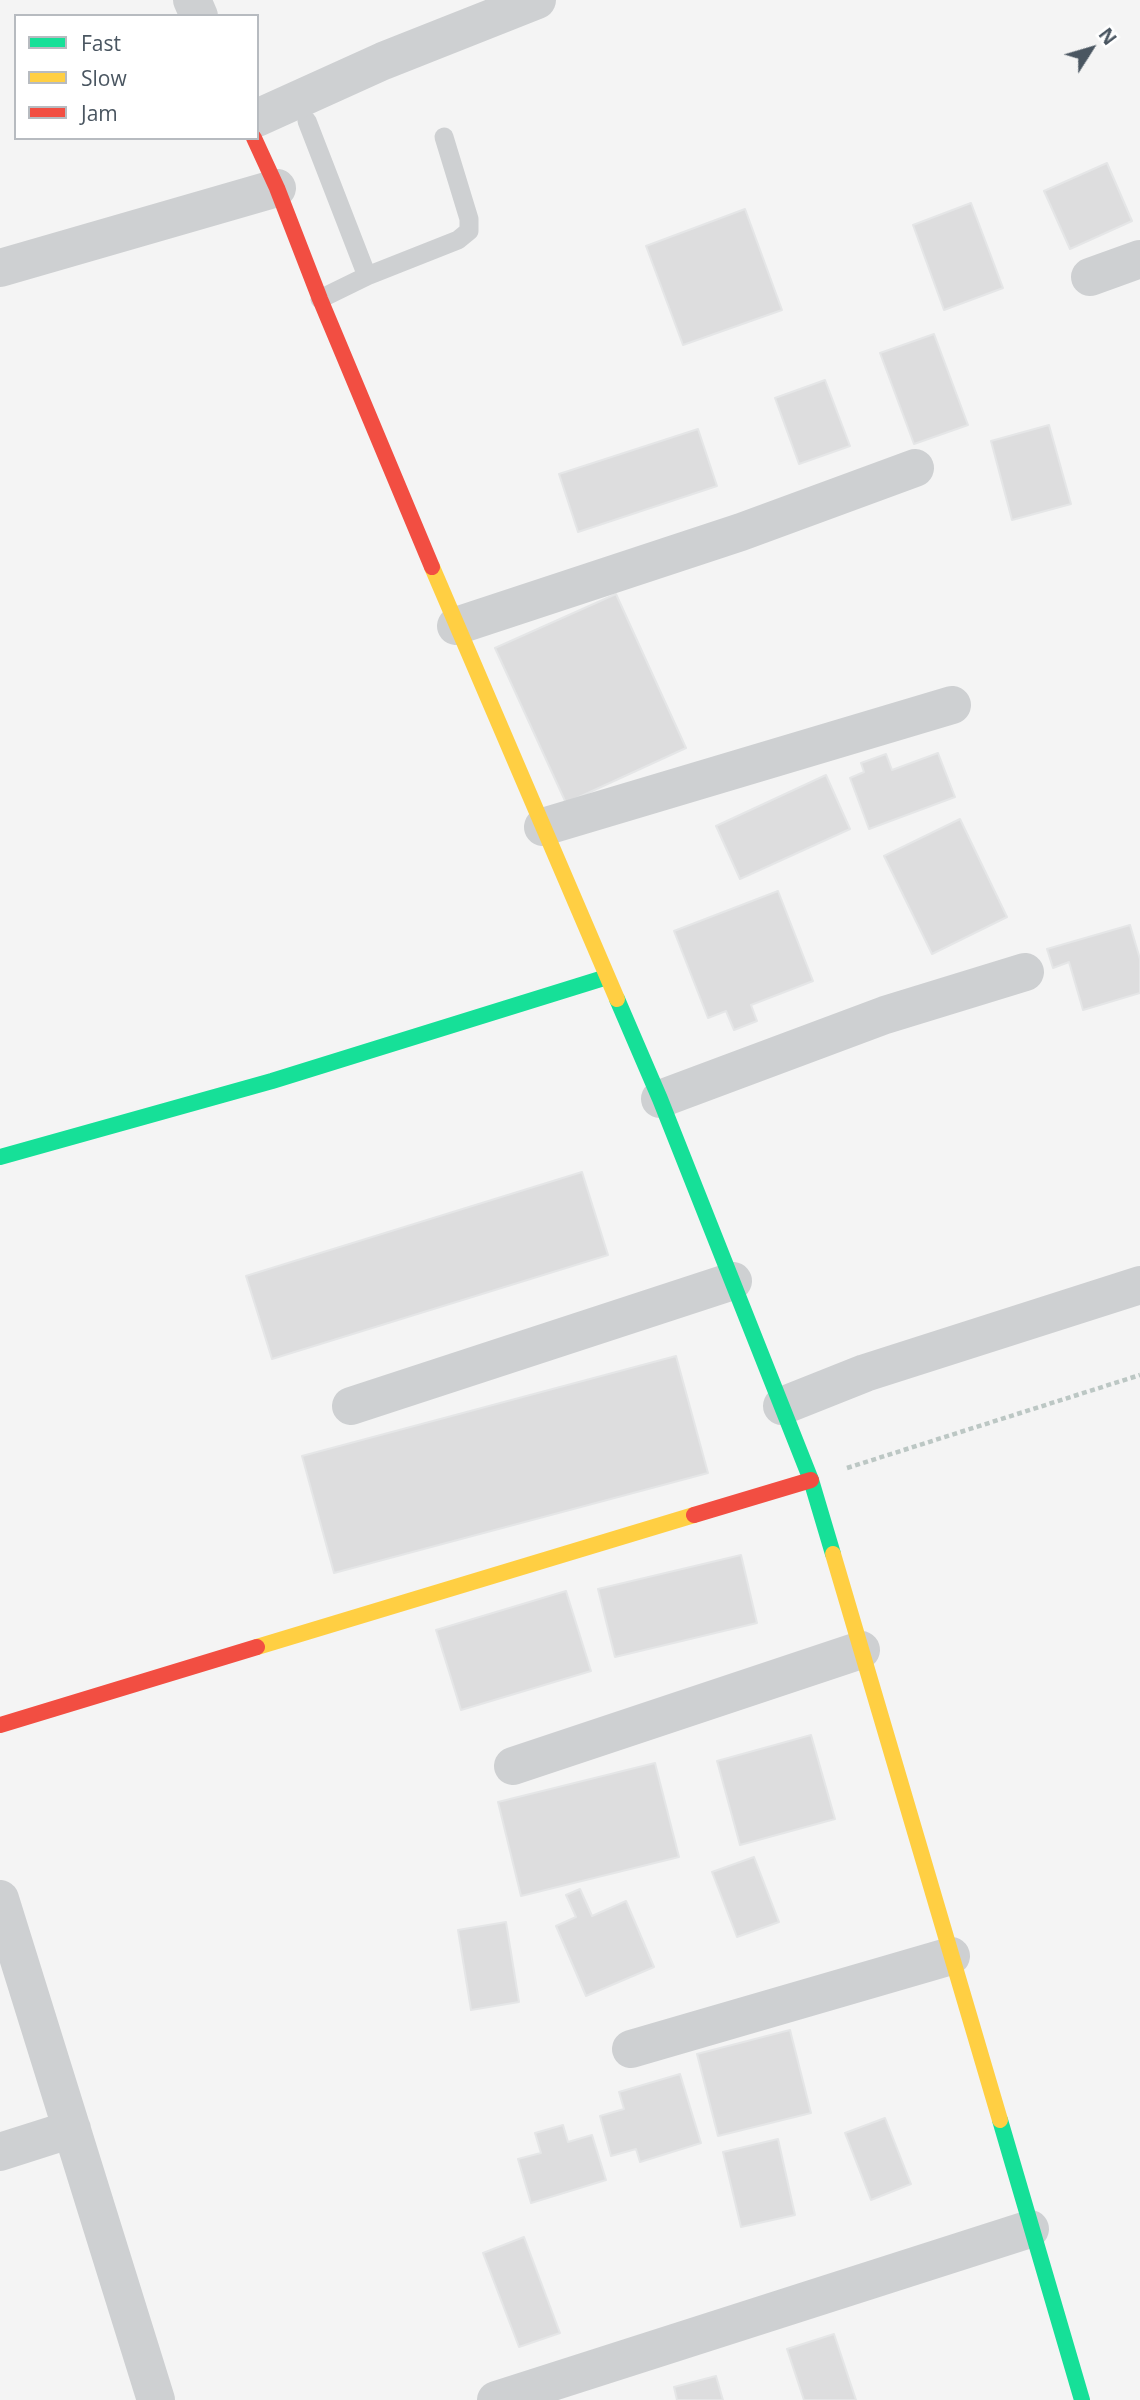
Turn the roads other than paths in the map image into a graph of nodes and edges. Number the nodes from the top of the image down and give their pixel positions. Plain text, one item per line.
1 (537, 0) edge
2 (259, 117) edge
3 (307, 121) dead end
4 (444, 137) dead end
5 (255, 140) edge
6 (277, 188) junction
7 (1140, 259) edge
8 (0, 268) edge
9 (367, 276) junction
10 (1090, 277) dead end
11 (320, 299) junction
12 (915, 468) dead end
13 (456, 626) junction
14 (952, 705) dead end
15 (542, 827) junction
16 (1025, 972) dead end
17 (607, 977) junction
18 (660, 1099) junction
19 (0, 1157) edge
20 (733, 1281) junction
21 (1140, 1285) edge
22 (351, 1405) dead end
23 (782, 1406) junction
24 (811, 1479) junction
25 (862, 1650) junction
26 (0, 1726) edge
27 (513, 1766) dead end
28 (0, 1899) edge
29 (951, 1956) junction
30 (631, 2049) dead end
31 (72, 2129) junction
32 (0, 2152) edge
33 (1030, 2229) junction
34 (156, 2400) edge
35 (496, 2400) edge
36 (1082, 2400) edge

1 - 2 street
3 - 9 lane
4 - 9 lane
5 - 6 street
6 - 8 street
6 - 11 street
7 - 10 street
9 - 11 lane
11 - 13 street
12 - 13 street
13 - 15 street
14 - 15 street
15 - 17 street
16 - 18 street
17 - 18 street
17 - 19 street
18 - 20 street
20 - 22 street
20 - 23 street
21 - 23 street
23 - 24 street
24 - 25 street
24 - 26 street
25 - 27 street
25 - 29 street
28 - 31 street
29 - 30 street
29 - 33 street
31 - 32 street
31 - 34 street
33 - 35 street
33 - 36 street

